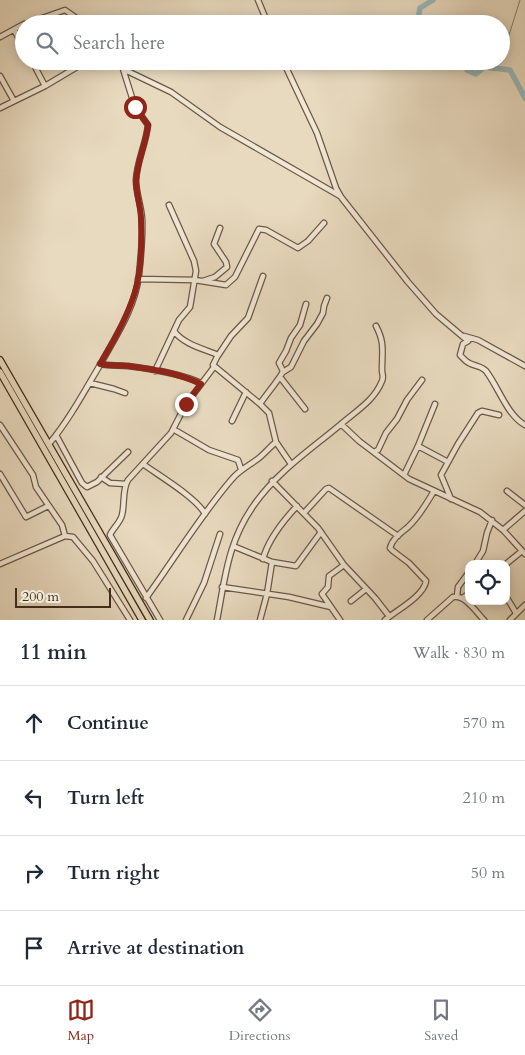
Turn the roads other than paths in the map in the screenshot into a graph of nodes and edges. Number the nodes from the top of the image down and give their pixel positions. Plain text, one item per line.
1 (258, 0) edge
2 (50, 15) edge
3 (72, 15) edge
4 (264, 15) edge
5 (14, 30) edge
6 (0, 37) edge
7 (37, 70) edge
8 (72, 70) edge
9 (123, 70) edge
10 (125, 70) edge
11 (288, 70) edge
12 (0, 76) edge
13 (46, 86) junction
14 (14, 101) junction
15 (0, 108) edge
16 (341, 197) junction
17 (169, 205) dead end
18 (324, 223) dead end
19 (220, 228) dead end
20 (263, 276) dead end
21 (138, 278) junction
22 (195, 280) junction
23 (201, 282) junction
24 (327, 298) dead end
25 (306, 304) dead end
26 (376, 326) dead end
27 (174, 331) junction
28 (464, 336) junction
29 (218, 355) junction
30 (0, 360) edge
31 (100, 364) junction
32 (525, 366) edge
33 (214, 367) junction
34 (155, 371) junction
35 (0, 372) edge
36 (282, 375) junction
37 (422, 380) dead end
38 (90, 383) junction
39 (201, 384) junction
40 (246, 392) junction
41 (125, 393) dead end
42 (260, 404) junction
43 (436, 404) dead end
44 (305, 410) dead end
45 (499, 415) dead end
46 (232, 421) dead end
47 (341, 424) junction
48 (0, 425) edge
49 (525, 425) edge
50 (173, 429) junction
51 (56, 435) junction
52 (276, 442) junction
53 (49, 444) junction
54 (418, 446) junction
55 (128, 452) dead end
56 (374, 452) junction
57 (448, 462) junction
58 (143, 464) junction
59 (291, 464) junction
60 (241, 470) junction
61 (0, 474) edge
62 (404, 474) junction
63 (101, 477) junction
64 (272, 481) junction
65 (126, 484) junction
66 (507, 491) dead end
67 (434, 492) junction
68 (451, 499) junction
69 (525, 505) edge
70 (48, 506) junction
71 (297, 506) junction
72 (525, 511) edge
73 (205, 514) junction
74 (304, 514) junction
75 (492, 520) junction
76 (503, 530) junction
77 (321, 532) junction
78 (220, 534) dead end
79 (65, 536) junction
80 (398, 536) junction
81 (233, 546) junction
82 (524, 552) edge
83 (263, 559) junction
84 (477, 560) edge
85 (510, 561) edge
86 (272, 562) junction
87 (0, 564) edge
88 (344, 565) junction
89 (465, 577) edge
90 (222, 587) junction
91 (366, 589) junction
92 (267, 594) junction
93 (465, 595) edge
94 (460, 597) junction
95 (146, 598) junction
96 (351, 601) dead end
97 (510, 603) edge
98 (525, 605) edge
99 (331, 607) junction
100 (516, 613) junction
101 (387, 618) edge
102 (130, 620) edge
103 (142, 620) edge
104 (150, 620) edge
105 (160, 620) edge
106 (186, 620) edge
107 (217, 620) edge
108 (260, 620) edge
109 (340, 620) edge
110 (427, 620) edge
111 (484, 620) edge
112 (510, 620) edge

1 - 4 street
2 - 3 street
5 - 6 street
7 - 13 street
8 - 13 street
9 - 21 street
10 - 16 street
11 - 16 street
12 - 14 street
13 - 14 street
14 - 15 street
16 - 28 street
17 - 22 street
18 - 23 street
19 - 23 street
20 - 29 street
21 - 22 street
21 - 31 street
22 - 23 street
22 - 27 street
24 - 36 street
25 - 36 street
26 - 47 street
27 - 29 street
27 - 34 street
28 - 32 street
28 - 49 street
29 - 33 street
30 - 53 main road
31 - 34 street
31 - 38 street
33 - 39 street
33 - 40 street
34 - 39 street
35 - 103 main road
36 - 42 street
36 - 44 street
37 - 56 street
38 - 41 street
38 - 51 street
39 - 50 street
40 - 42 street
40 - 46 street
42 - 52 street
43 - 54 street
45 - 57 street
47 - 56 street
47 - 59 street
48 - 70 street
50 - 58 street
50 - 60 street
51 - 53 street
51 - 63 street
52 - 59 street
52 - 60 street
53 - 104 main road
54 - 57 street
54 - 62 street
55 - 63 street
56 - 62 street
57 - 68 street
58 - 65 street
58 - 73 street
59 - 64 street
60 - 73 street
61 - 70 street
62 - 67 street
63 - 65 street
64 - 71 street
64 - 81 street
65 - 95 street
66 - 69 street
67 - 68 street
67 - 80 street
68 - 75 street
70 - 79 street
71 - 74 street
71 - 83 street
72 - 76 street
73 - 95 street
74 - 77 street
74 - 80 street
75 - 76 street
75 - 84 street
76 - 82 street
77 - 86 street
77 - 88 street
78 - 106 street
79 - 87 street
79 - 102 street
80 - 101 street
81 - 83 street
81 - 90 street
82 - 85 street
83 - 86 street
86 - 92 street
88 - 91 street
88 - 99 street
89 - 94 street
90 - 92 street
90 - 107 street
91 - 96 street
91 - 101 street
92 - 99 street
92 - 108 street
93 - 94 street
94 - 110 street
94 - 111 street
95 - 105 street
97 - 100 street
98 - 100 street
99 - 109 street
100 - 112 street

